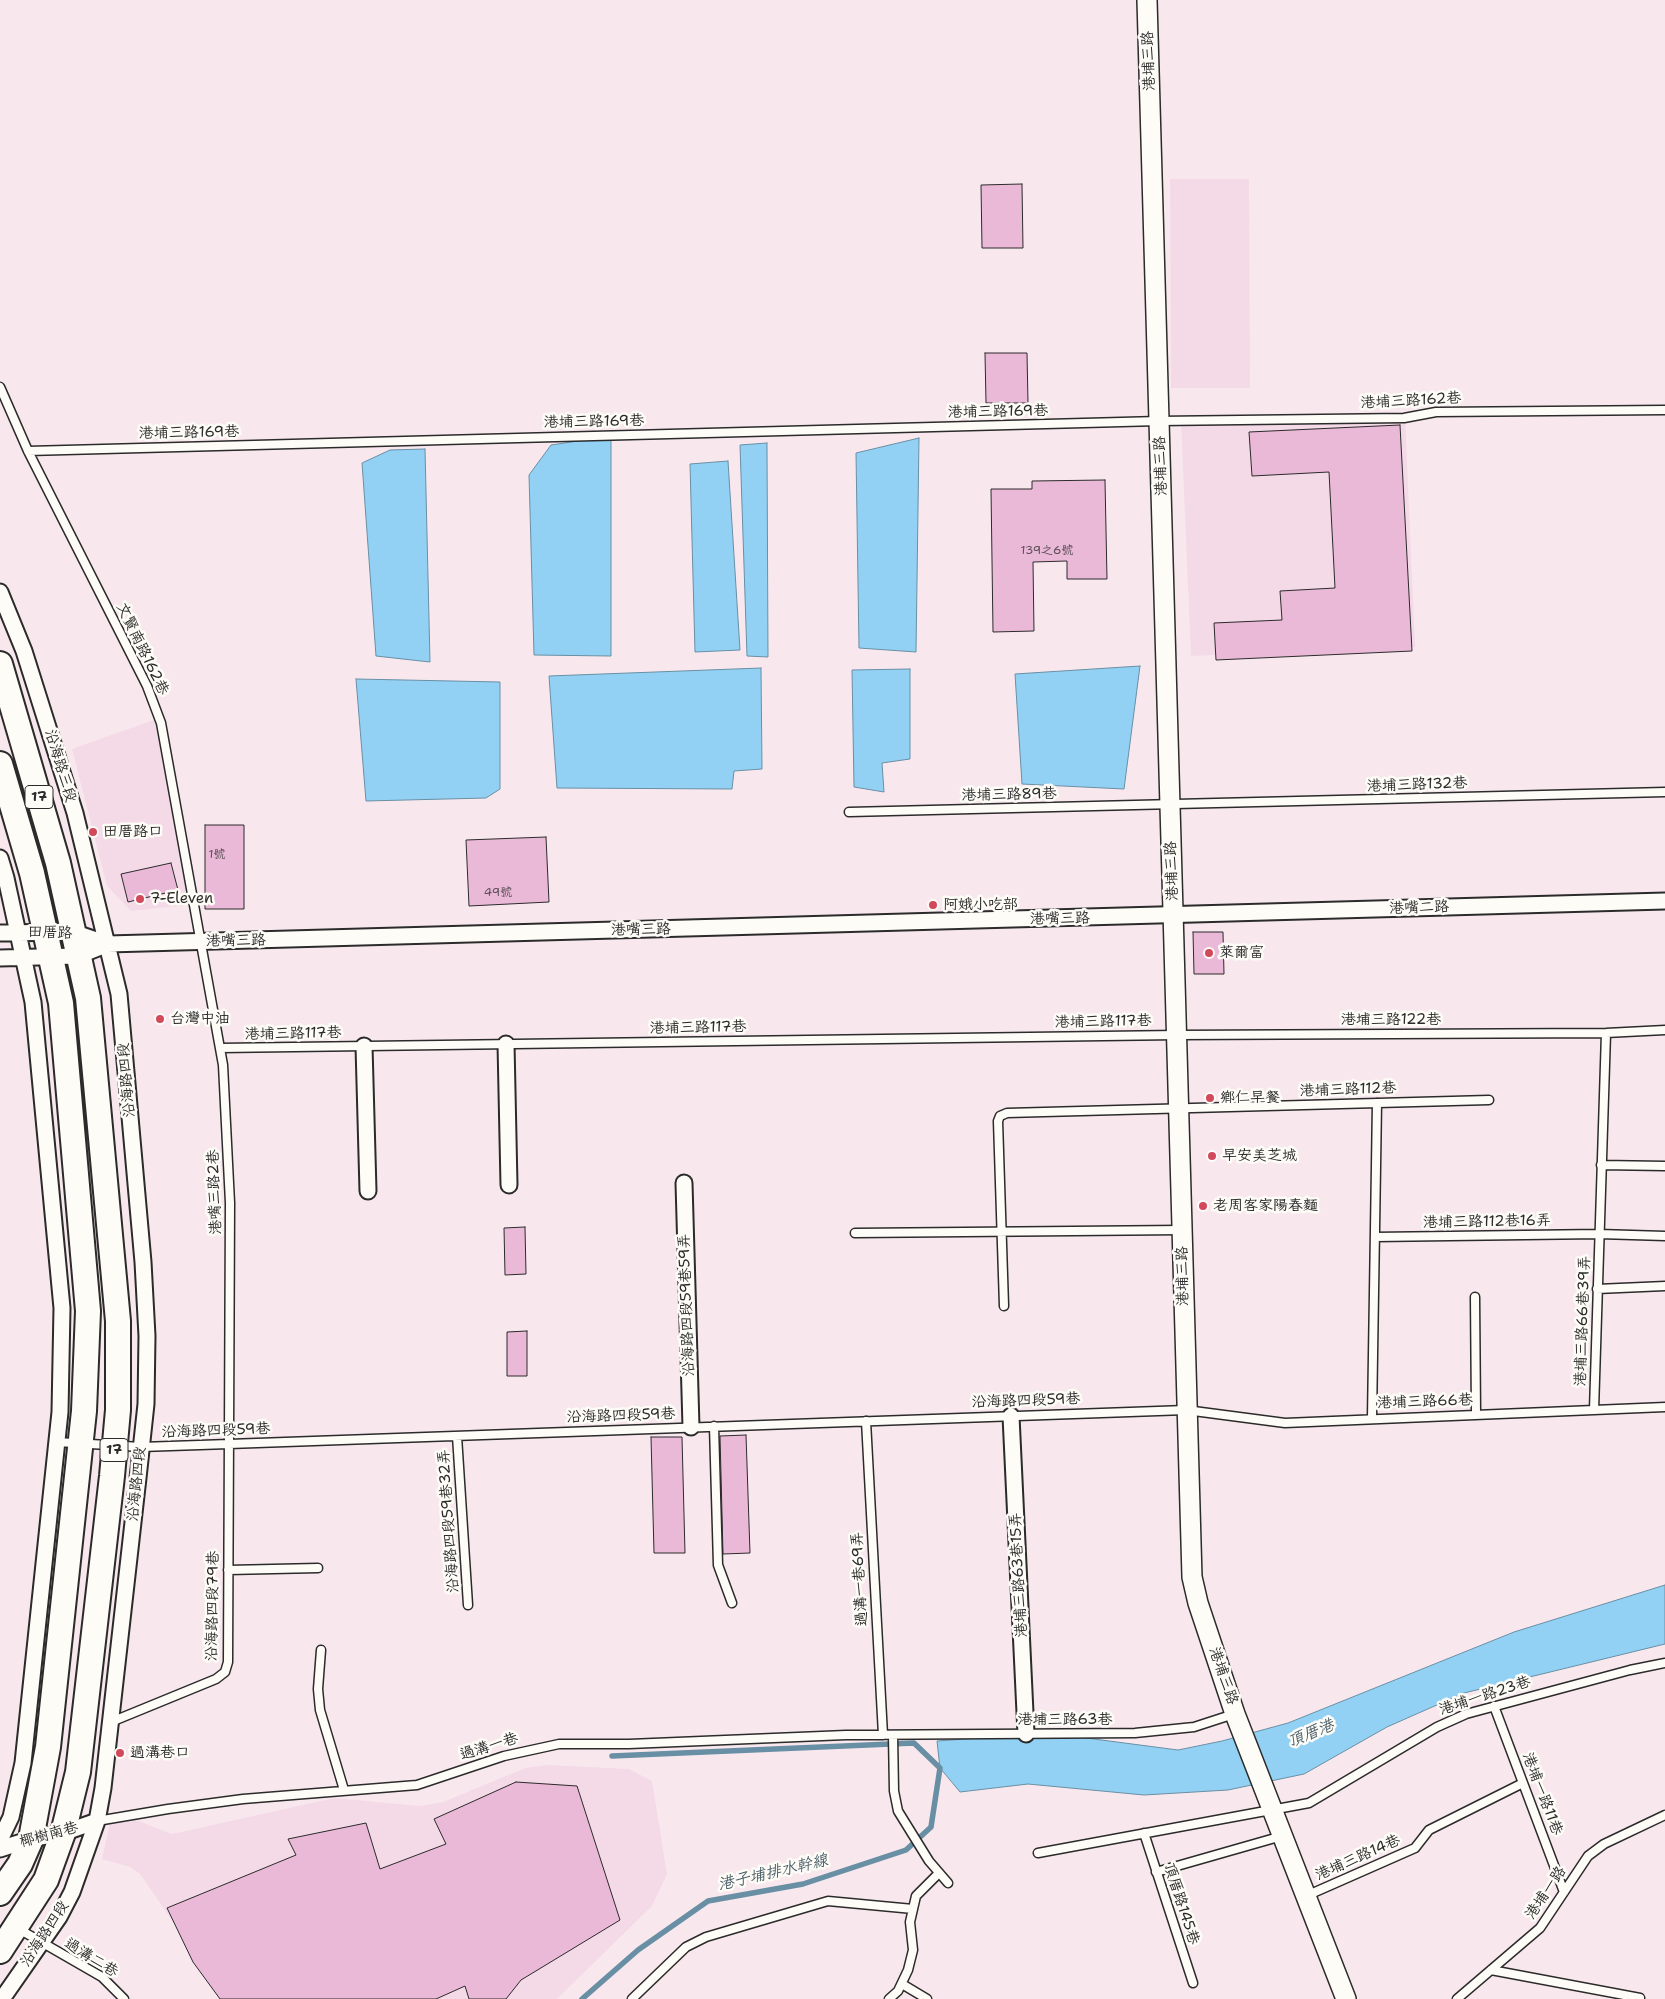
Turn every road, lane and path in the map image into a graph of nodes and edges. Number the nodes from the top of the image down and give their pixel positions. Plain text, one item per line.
1 (1147, 0) edge
2 (0, 387) edge
3 (1665, 410) edge
4 (1159, 421) junction
5 (28, 451) junction
6 (0, 592) edge
7 (0, 664) edge
8 (0, 764) edge
9 (1665, 792) edge
10 (1170, 805) junction
11 (849, 812) dead end
12 (0, 858) edge
13 (1665, 901) edge
14 (1173, 916) junction
15 (18, 932) junction
16 (46, 932) junction
17 (73, 932) junction
18 (0, 933) edge
19 (202, 941) junction
20 (108, 944) junction
21 (78, 956) junction
22 (51, 957) junction
23 (0, 958) edge
24 (24, 958) junction
25 (1665, 1030) edge
26 (1606, 1033) junction
27 (1177, 1034) junction
28 (506, 1044) junction
29 (364, 1046) junction
30 (220, 1048) junction
31 (1488, 1100) dead end
32 (1377, 1103) junction
33 (1179, 1109) junction
34 (1601, 1165) junction
35 (1665, 1166) edge
36 (684, 1183) dead end
37 (508, 1185) dead end
38 (368, 1191) dead end
39 (1182, 1230) junction
40 (1001, 1231) junction
41 (855, 1233) dead end
42 (1599, 1234) junction
43 (1665, 1236) edge
44 (1375, 1237) junction
45 (1665, 1286) edge
46 (1597, 1289) junction
47 (1475, 1297) dead end
48 (1004, 1306) dead end
49 (1665, 1407) edge
50 (1186, 1410) junction
51 (1594, 1410) junction
52 (1476, 1414) junction
53 (1011, 1416) junction
54 (1372, 1418) junction
55 (866, 1421) junction
56 (714, 1426) junction
57 (691, 1427) junction
58 (457, 1436) junction
59 (57, 1442) junction
60 (81, 1444) junction
61 (229, 1444) junction
62 (115, 1446) junction
63 (142, 1447) junction
64 (318, 1568) dead end
65 (228, 1570) junction
66 (732, 1603) dead end
67 (468, 1605) dead end
68 (321, 1650) dead end
69 (1665, 1663) edge
70 (1494, 1706) junction
71 (1235, 1714) junction
72 (110, 1722) junction
73 (1026, 1734) junction
74 (882, 1735) junction
75 (893, 1739) junction
76 (1523, 1784) junction
77 (344, 1790) junction
78 (1272, 1810) junction
79 (1665, 1815) edge
80 (97, 1821) junction
81 (63, 1833) junction
82 (1144, 1833) junction
83 (1282, 1836) junction
84 (31, 1839) junction
85 (0, 1840) edge
86 (0, 1849) edge
87 (1038, 1853) dead end
88 (1156, 1872) junction
89 (939, 1873) junction
90 (948, 1883) dead end
91 (0, 1892) edge
92 (1564, 1892) junction
93 (1306, 1896) junction
94 (913, 1910) junction
95 (16, 1927) junction
96 (41, 1943) junction
97 (0, 1950) edge
98 (1491, 1970) junction
99 (1193, 1983) dead end
100 (902, 1984) junction
101 (1640, 1998) edge
102 (2, 1999) edge
103 (124, 1999) edge
104 (632, 1999) edge
105 (889, 1999) edge
106 (927, 1999) edge
107 (1346, 1999) edge
108 (1456, 1999) edge

1 - 4 street, 港埔三路
2 - 5 lane, 文賢南路162巷
3 - 4 lane, 港埔三路162巷
4 - 5 lane, 港埔三路169巷
4 - 10 street, 港埔三路
5 - 19 lane, 文賢南路162巷
6 - 20 street, 沿海路三段
7 - 17 main road, 沿海路三段 / 17
8 - 16 main road, 17
9 - 10 lane, 港埔三路132巷
10 - 11 lane, 港埔三路89巷
10 - 14 street, 港埔三路
12 - 15 street
13 - 14 street, 港嘴二路
14 - 19 street, 港嘴三路
14 - 27 street, 港埔三路
15 - 16 street, 田厝路
15 - 18 street, 田厝路
15 - 24 street
16 - 17 street, 田厝路
16 - 22 main road, 17
17 - 20 street, 田厝路
17 - 21 main road, 沿海路四段 / 17
19 - 20 street, 港嘴三路
19 - 30 lane, 港嘴三路2巷
20 - 21 street, 田厝路
20 - 63 street, 沿海路四段
21 - 22 street, 田厝路
21 - 62 main road, 沿海路四段 / 17
22 - 24 street, 田厝路
22 - 60 main road, 17
23 - 24 street, 田厝路
24 - 59 street
25 - 26 lane, 港埔三路122巷
26 - 27 lane, 港埔三路122巷
26 - 34 lane, 港埔三路66巷39弄
27 - 28 lane, 港埔三路117巷
27 - 33 street, 港埔三路
28 - 29 lane, 港埔三路117巷
28 - 37 street
29 - 30 lane, 港埔三路117巷
29 - 38 street
30 - 61 lane, 港嘴三路2巷
31 - 32 lane, 港埔三路112巷
32 - 33 lane, 港埔三路112巷
32 - 44 lane
33 - 39 street, 港埔三路
33 - 40 lane, 港埔三路112巷
34 - 35 lane
34 - 42 lane, 港埔三路66巷39弄
36 - 57 street, 沿海路四段59巷59弄
39 - 40 lane
39 - 50 street, 港埔三路
40 - 41 lane
40 - 48 lane
42 - 43 lane, 港埔三路112巷16弄
42 - 44 lane, 港埔三路112巷16弄
42 - 46 lane, 港埔三路66巷39弄
44 - 54 lane
45 - 46 lane
46 - 51 lane, 港埔三路66巷39弄
47 - 52 lane
49 - 51 lane, 港埔三路66巷
50 - 53 lane, 沿海路四段59巷
50 - 54 lane, 港埔三路66巷
50 - 71 street, 港埔三路
51 - 52 lane, 港埔三路66巷
52 - 54 lane, 港埔三路66巷
53 - 55 lane, 沿海路四段59巷
53 - 73 street, 港埔三路63巷15弄
55 - 56 lane, 沿海路四段59巷
55 - 74 lane, 過溝一巷69弄
56 - 57 lane, 沿海路四段59巷
56 - 66 lane
57 - 58 lane, 沿海路四段59巷
58 - 61 lane, 沿海路四段59巷
58 - 67 lane, 沿海路四段59巷32弄
59 - 60 lane, 沿海路四段59巷
59 - 85 street
60 - 62 lane, 沿海路四段59巷
60 - 84 main road, 17
61 - 63 lane, 沿海路四段59巷
61 - 65 lane, 沿海路四段79巷
62 - 63 lane, 沿海路四段59巷
62 - 81 main road, 沿海路四段 / 17
63 - 72 street, 沿海路四段
64 - 65 lane
65 - 72 lane, 沿海路四段79巷
68 - 77 lane
69 - 70 lane, 港埔一路23巷
70 - 76 lane, 港埔一路11巷
70 - 78 lane, 港埔一路23巷
71 - 73 lane, 港埔三路63巷
71 - 78 street, 港埔三路
72 - 80 street, 沿海路四段
73 - 75 lane, 港埔三路63巷
74 - 75 lane, 過溝一巷
74 - 77 lane, 過溝一巷
75 - 89 lane
76 - 92 lane, 港埔一路11巷
76 - 93 lane, 港埔三路14巷
77 - 80 lane, 過溝一巷
78 - 82 lane, 港埔一路23巷
78 - 83 street
79 - 92 lane, 港埔一路
80 - 81 street, 椰樹南巷
80 - 96 street, 沿海路四段
81 - 84 street, 椰樹南巷
81 - 95 main road, 沿海路四段 / 17
82 - 87 lane, 港埔一路23巷
82 - 88 lane, 頂厝路145巷
83 - 88 lane
83 - 93 street
84 - 86 street, 椰樹南巷
84 - 91 main road, 17
88 - 99 lane, 頂厝路145巷
89 - 90 lane
89 - 94 lane
92 - 98 lane, 港埔一路
93 - 107 street
94 - 100 lane
94 - 104 lane
95 - 96 lane, 過溝二巷
95 - 97 main road, 沿海路四段 / 17
96 - 102 street, 沿海路四段
96 - 103 lane, 過溝二巷
98 - 101 lane
98 - 108 lane, 港埔一路
100 - 105 lane
100 - 106 lane

